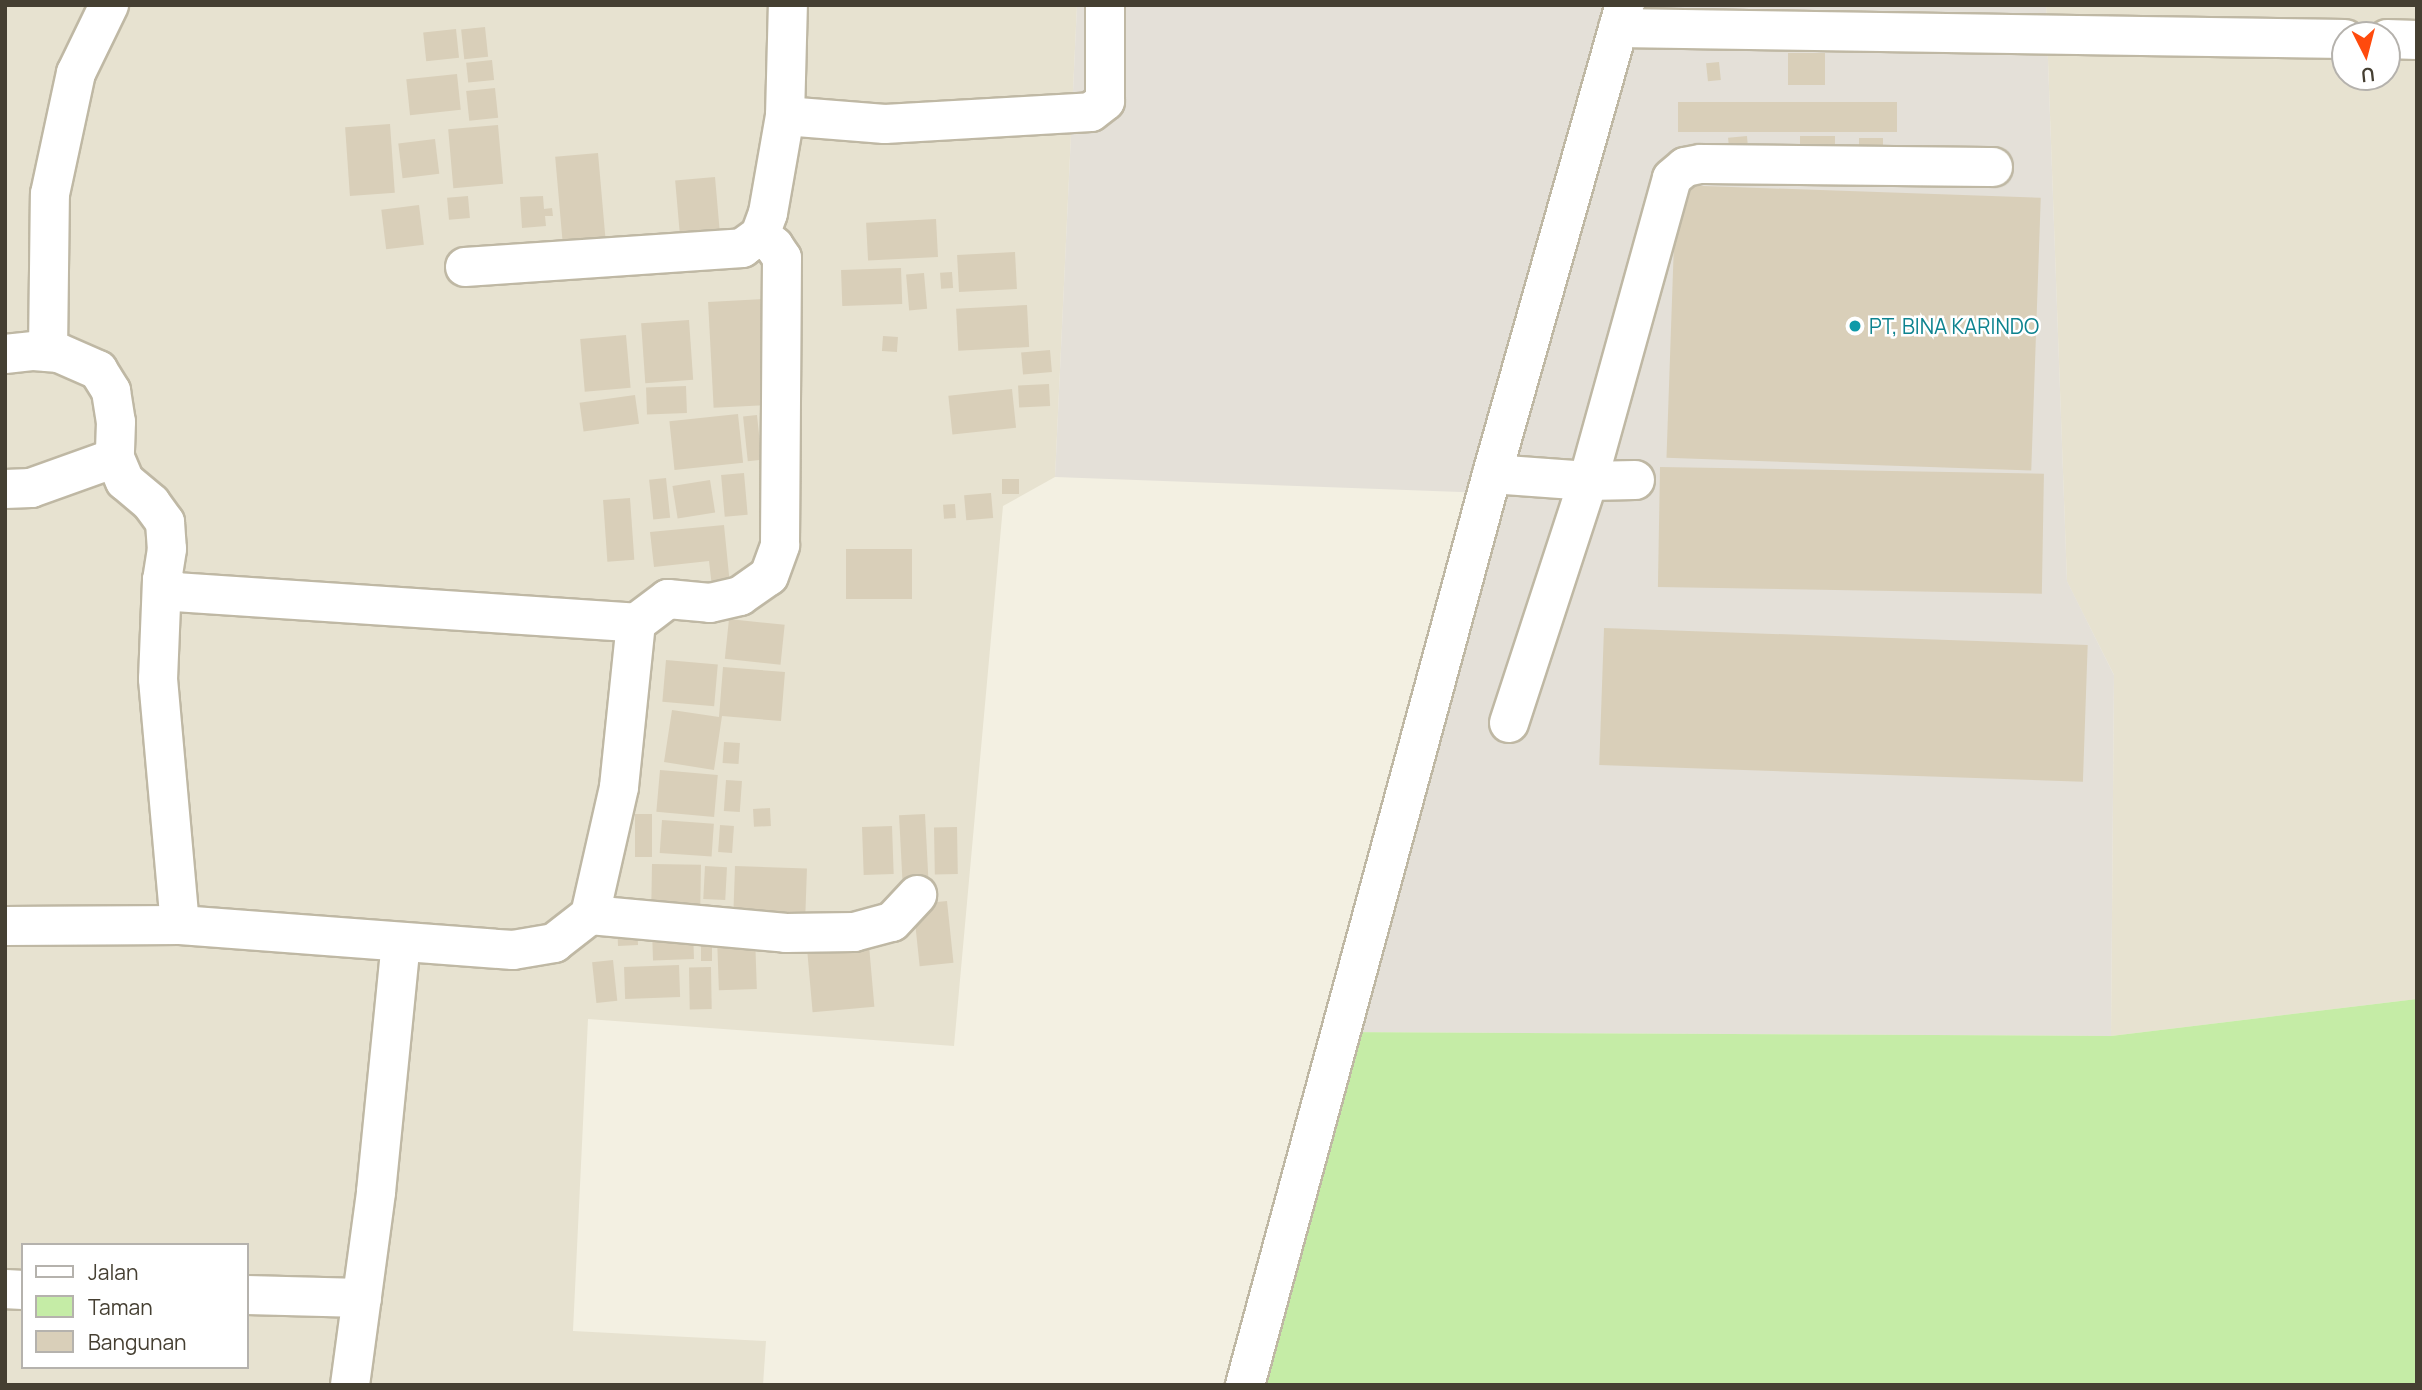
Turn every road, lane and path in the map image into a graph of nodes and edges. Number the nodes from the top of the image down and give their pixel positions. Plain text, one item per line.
1 (109, 5) edge
2 (788, 5) edge
3 (1105, 5) edge
4 (1621, 17) edge
5 (2331, 39) edge
6 (785, 116) junction
7 (1993, 167) dead end
8 (760, 235) junction
9 (465, 267) dead end
10 (48, 352) junction
11 (5, 354) edge
12 (115, 458) junction
13 (1492, 474) junction
14 (1635, 480) dead end
15 (1588, 481) junction
16 (5, 489) edge
17 (162, 580) junction
18 (636, 623) junction
19 (1509, 723) dead end
20 (917, 895) dead end
21 (590, 915) junction
22 (180, 925) junction
23 (5, 926) edge
24 (401, 943) junction
25 (248, 1295) edge
26 (362, 1298) junction
27 (350, 1385) edge
28 (1245, 1385) edge

1 - 10 street
2 - 6 street
3 - 6 street
4 - 5 street
4 - 13 street
6 - 8 street
7 - 15 street
8 - 9 street
8 - 18 street
10 - 11 street
10 - 12 street
12 - 16 street
12 - 17 street
13 - 15 street
13 - 28 street
14 - 15 street
15 - 19 street
17 - 18 street
17 - 22 street
18 - 21 street
20 - 21 street
21 - 24 street
22 - 23 street
22 - 24 street
24 - 26 street
25 - 26 street
26 - 27 street

